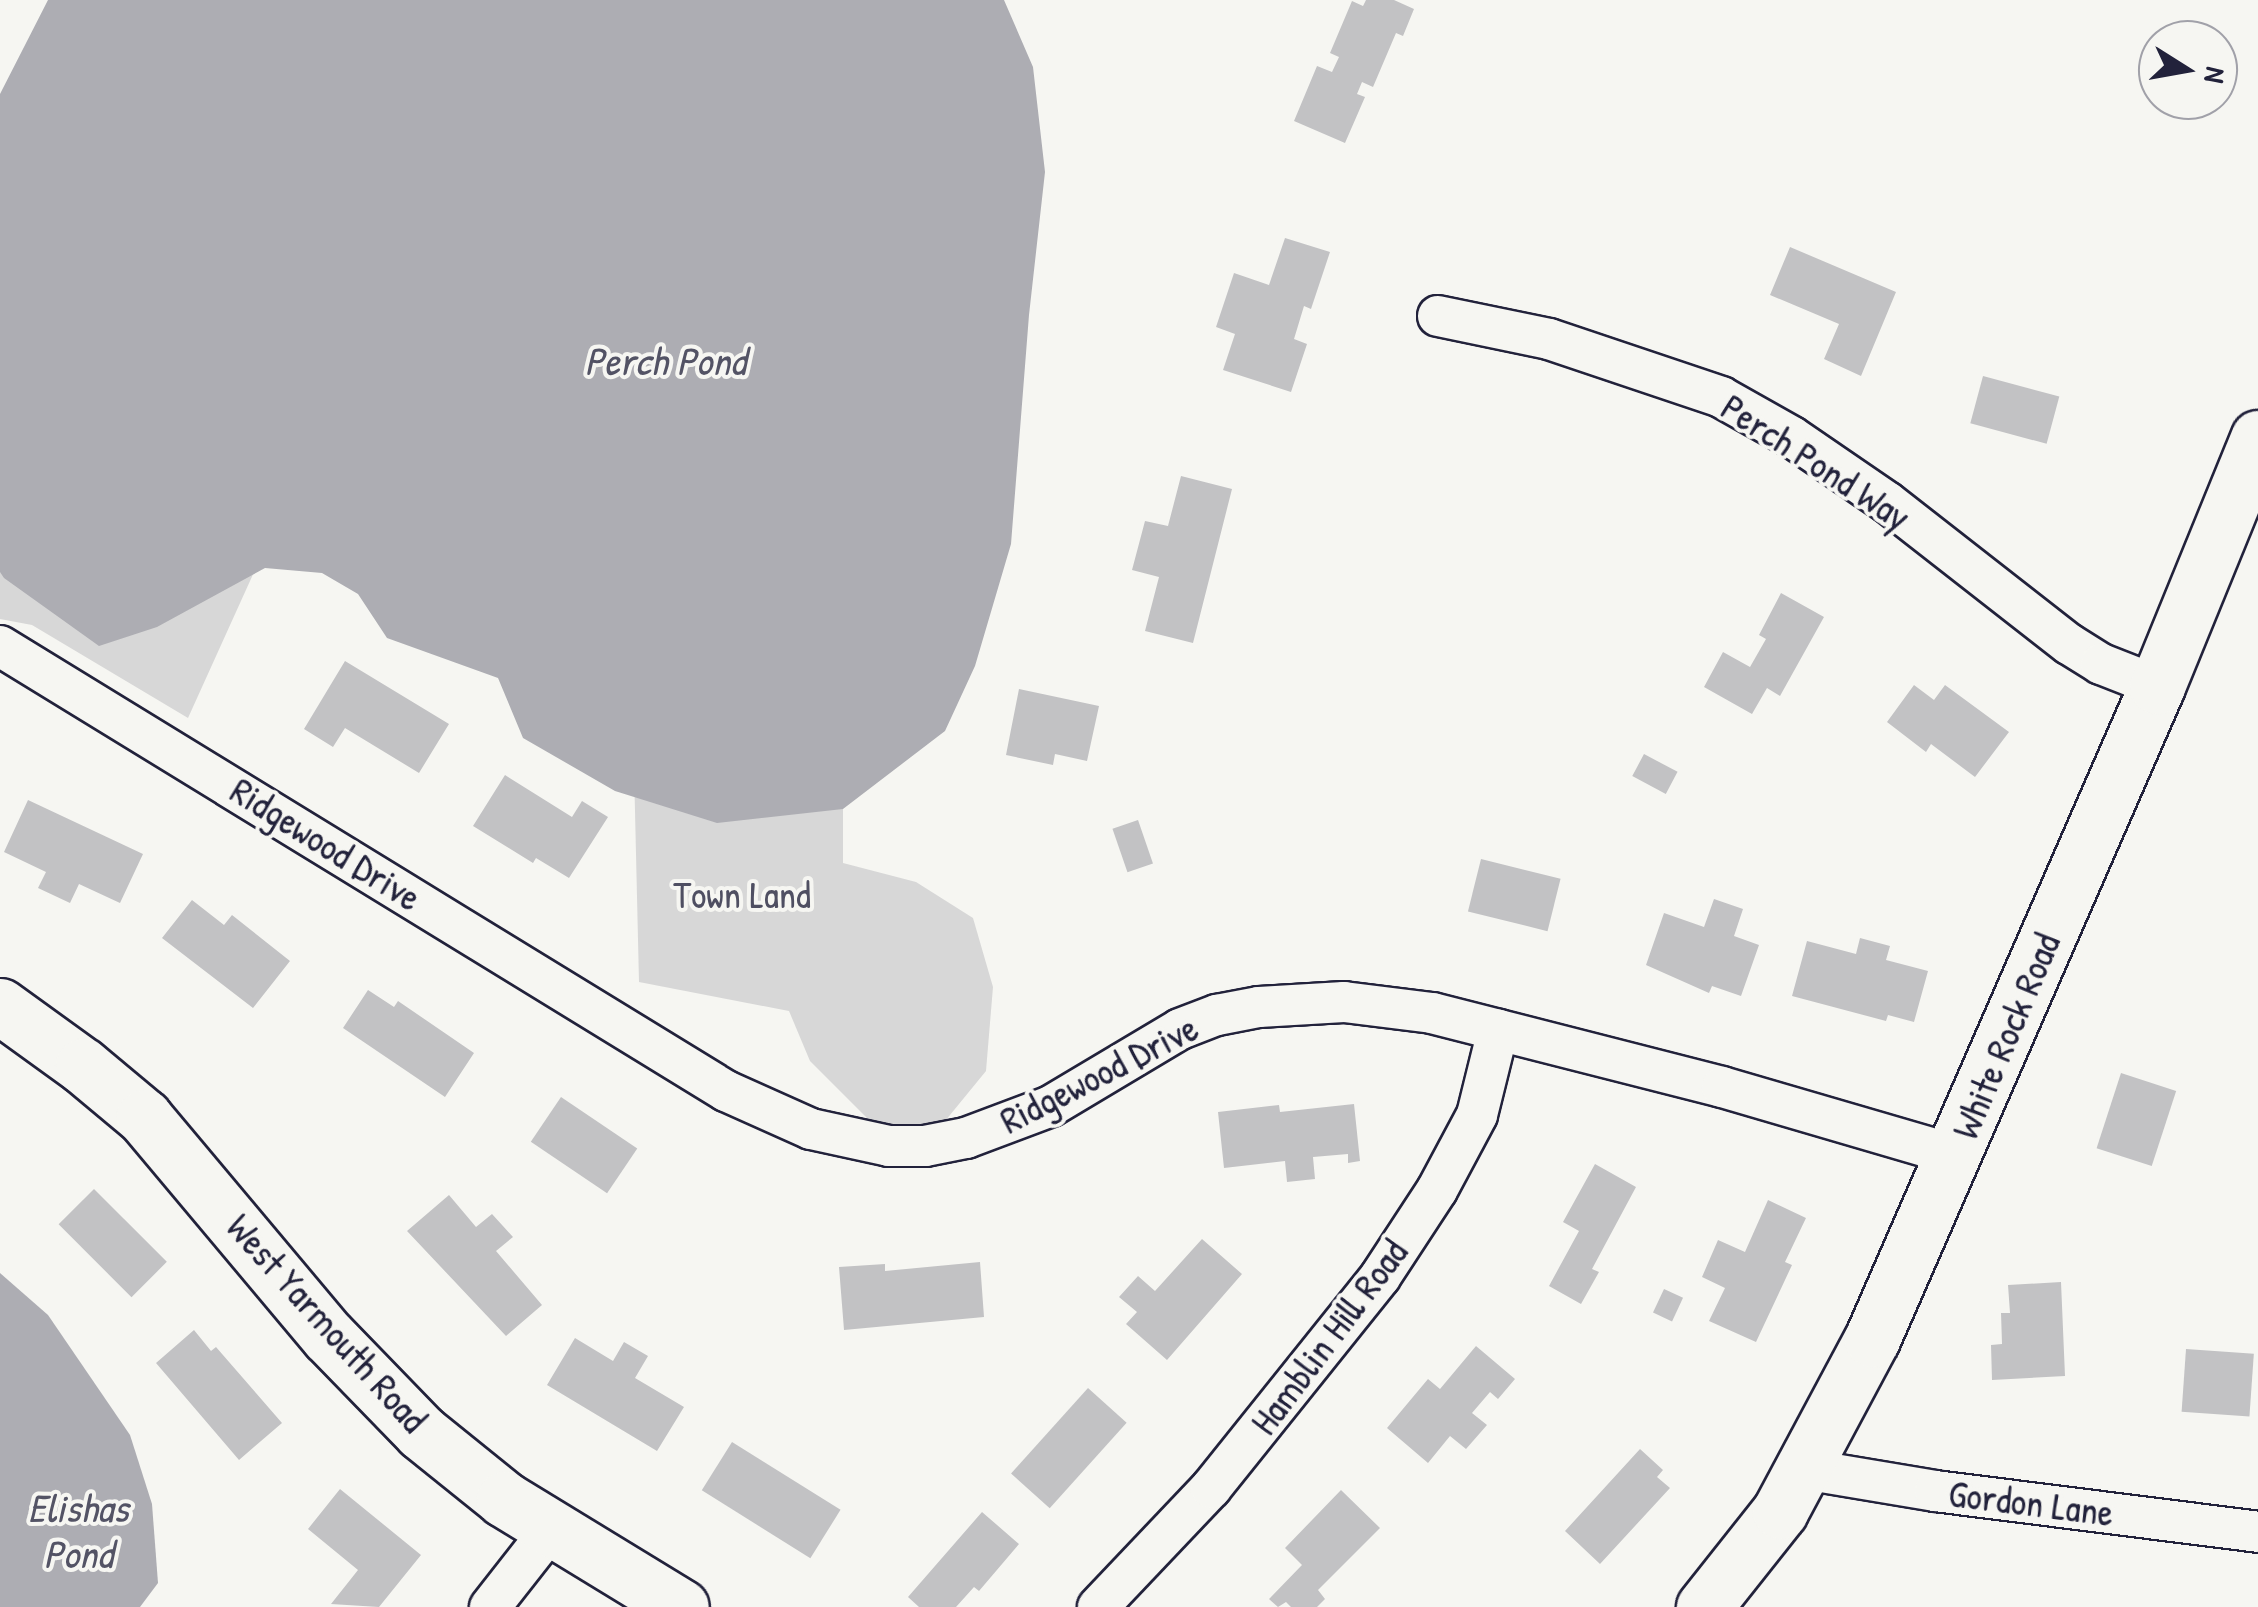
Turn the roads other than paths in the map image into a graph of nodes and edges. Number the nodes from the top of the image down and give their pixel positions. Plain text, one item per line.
1 (1438, 316) dead end
2 (2258, 438) edge
3 (0, 646) edge
4 (2157, 686) junction
5 (0, 1006) edge
6 (1498, 1030) junction
7 (1955, 1155) junction
8 (1804, 1469) junction
9 (552, 1528) junction
10 (2258, 1532) edge
11 (490, 1607) edge
12 (681, 1607) edge
13 (1098, 1607) edge
14 (1704, 1607) edge

1 - 4 street, Perch Pond Way
2 - 4 street, White Rock Road
3 - 6 street, Ridgewood Drive
4 - 7 street, White Rock Road
5 - 9 street, West Yarmouth Road
6 - 7 street, Ridgewood Drive
6 - 13 street, Hamblin Hill Road
7 - 8 street, White Rock Road
8 - 10 street, Gordon Lane
8 - 14 street, White Rock Road
9 - 11 street
9 - 12 street, West Yarmouth Road

